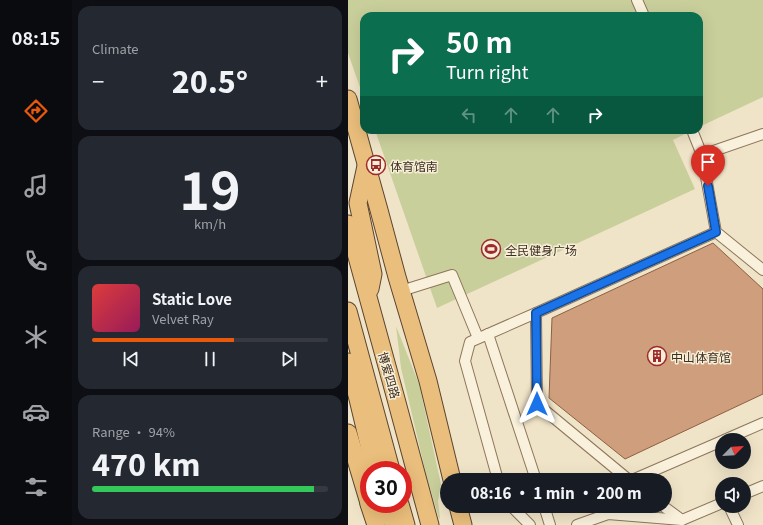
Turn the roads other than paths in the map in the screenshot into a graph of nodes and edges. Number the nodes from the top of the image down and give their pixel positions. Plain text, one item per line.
1 (637, 0) edge
2 (642, 12) edge
3 (348, 99) edge
4 (694, 134) edge
5 (763, 134) edge
6 (702, 155) junction
7 (366, 163) junction
8 (348, 224) edge
9 (716, 232) junction
10 (763, 270) edge
11 (401, 291) junction
12 (368, 299) junction
13 (348, 311) edge
14 (536, 313) junction
15 (488, 334) junction
16 (478, 338) junction
17 (348, 362) edge
18 (763, 423) edge
19 (348, 433) edge
20 (739, 433) edge
21 (715, 443) edge
22 (373, 461) edge
23 (389, 461) edge
24 (360, 473) edge
25 (450, 473) edge
26 (496, 473) edge
27 (534, 473) edge
28 (621, 473) edge
29 (646, 473) edge
30 (763, 486) edge
31 (751, 491) edge
32 (715, 506) edge
33 (372, 513) edge
34 (389, 513) edge
35 (403, 513) edge
36 (460, 513) edge
37 (518, 513) edge
38 (546, 513) edge
39 (672, 513) edge
40 (732, 513) edge
41 (682, 520) junction
42 (376, 525) edge
43 (394, 525) edge
44 (406, 525) edge
45 (430, 525) edge
46 (463, 525) edge
47 (530, 525) edge
48 (550, 525) edge
49 (577, 525) edge
50 (738, 525) edge

1 - 2 street
3 - 7 highway
4 - 6 street
5 - 6 street
6 - 9 street
7 - 11 highway
7 - 12 highway
8 - 12 highway, 博爱四路
9 - 10 street
9 - 14 street
11 - 16 street
11 - 25 highway
12 - 45 highway, 博爱四路
13 - 23 highway, 博爱四路
14 - 15 street
14 - 28 street
15 - 16 street
15 - 27 street
16 - 26 street
17 - 22 highway
18 - 20 street
19 - 24 highway
21 - 29 street
30 - 31 street
32 - 41 street
33 - 42 highway
34 - 43 highway
35 - 44 highway
36 - 46 highway
37 - 47 street
38 - 48 street
39 - 41 street
40 - 50 street
41 - 49 street

